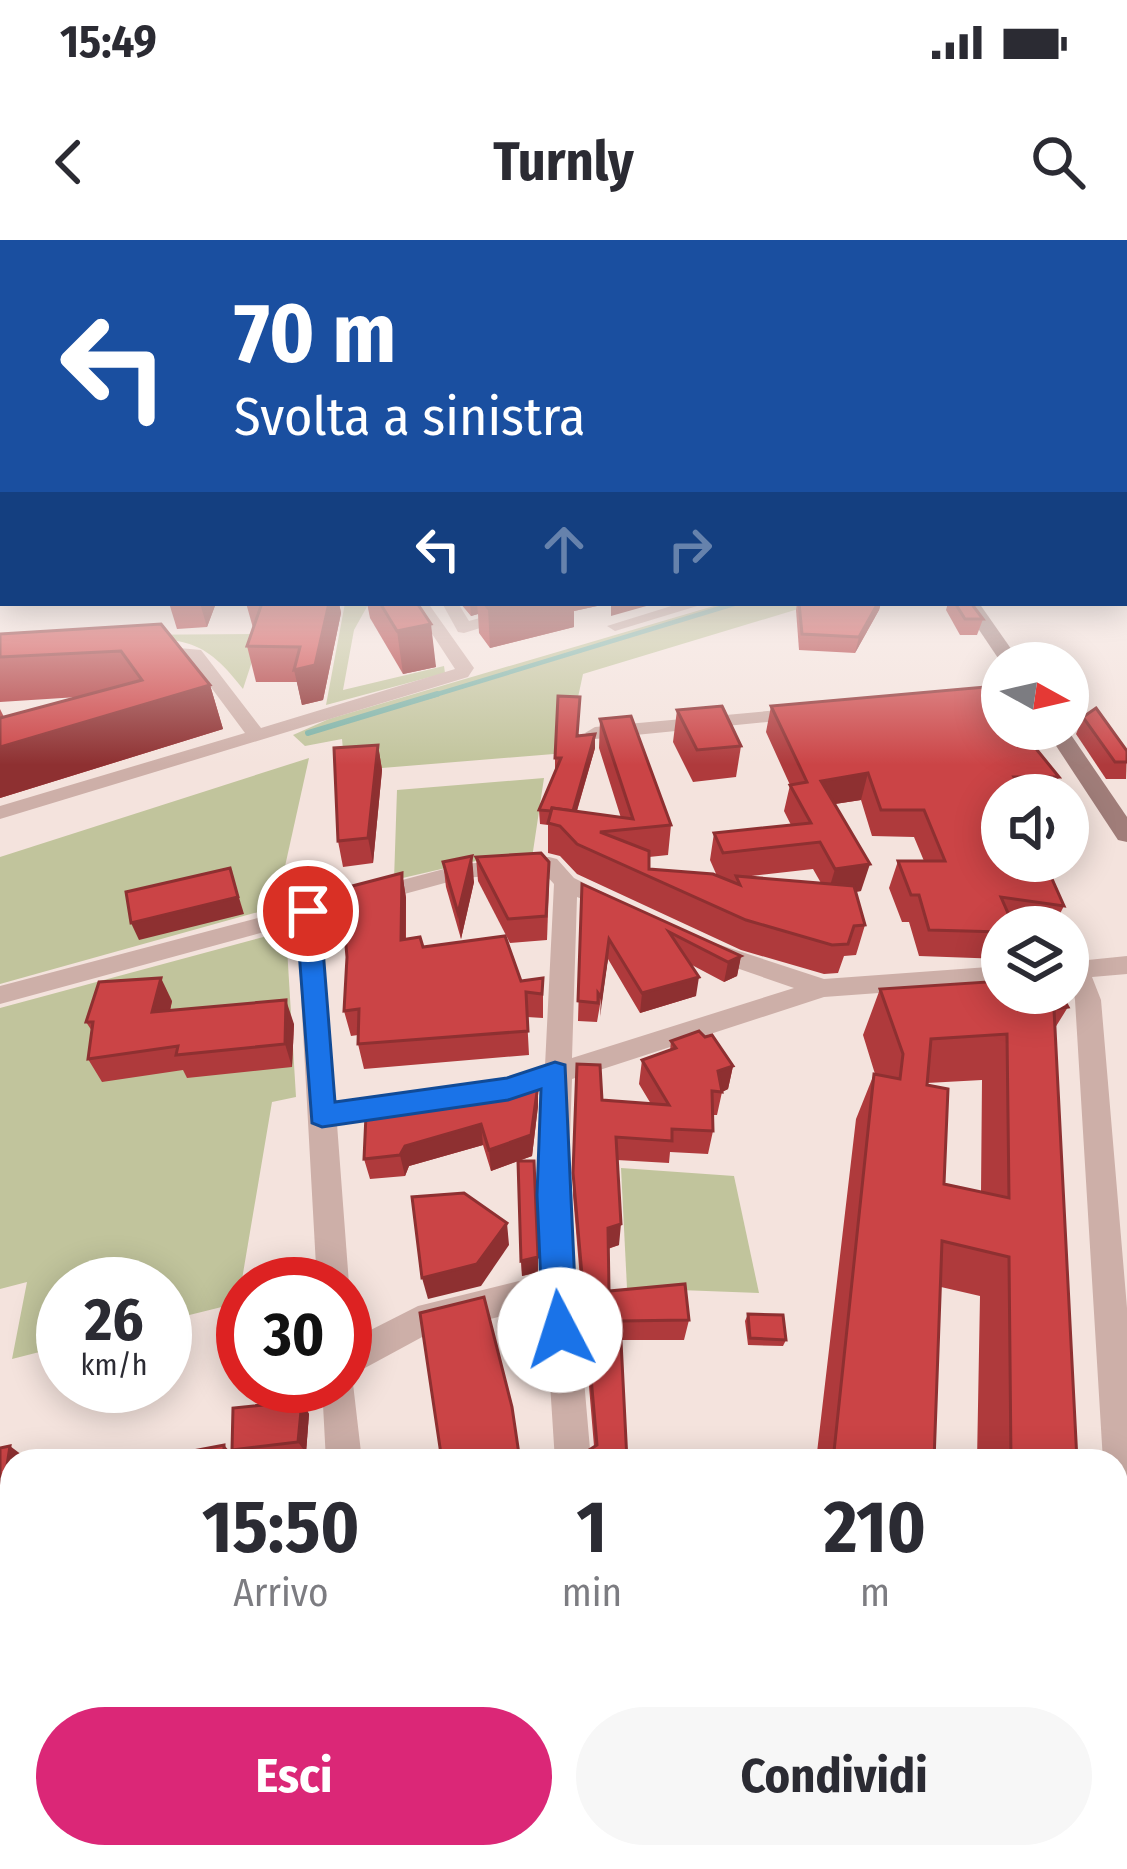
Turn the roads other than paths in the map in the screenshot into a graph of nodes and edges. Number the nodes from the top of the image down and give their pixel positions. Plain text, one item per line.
1 (426, 612) edge
2 (455, 612) edge
3 (521, 612) edge
4 (666, 612) edge
5 (976, 612) edge
6 (615, 626) dead end
7 (997, 642) edge
8 (131, 647) edge
9 (835, 712) edge
10 (595, 733) edge
11 (257, 735) junction
12 (1073, 750) edge
13 (1118, 807) edge
14 (0, 813) edge
15 (1127, 836) edge
16 (566, 883) junction
17 (308, 911) junction
18 (630, 911) edge
19 (690, 940) edge
20 (1127, 965) edge
21 (1089, 968) edge
22 (981, 977) edge
23 (823, 988) junction
24 (0, 995) edge
25 (1089, 1014) edge
26 (555, 1072) junction
27 (322, 1115) junction
28 (330, 1257) edge
29 (556, 1287) junction
30 (372, 1347) edge
31 (341, 1413) edge
32 (343, 1449) edge
33 (571, 1449) edge
34 (1121, 1449) edge

1 - 11 street
2 - 3 street
4 - 6 street
5 - 7 street
8 - 11 street
9 - 10 street
11 - 14 street
12 - 13 street
13 - 15 street
16 - 17 street
16 - 18 street
16 - 26 street
17 - 24 street
17 - 27 street
19 - 23 street
20 - 21 street
22 - 23 street
23 - 26 street
25 - 34 street
26 - 27 street
26 - 29 street
27 - 28 street
29 - 30 street
29 - 33 street
31 - 32 street

